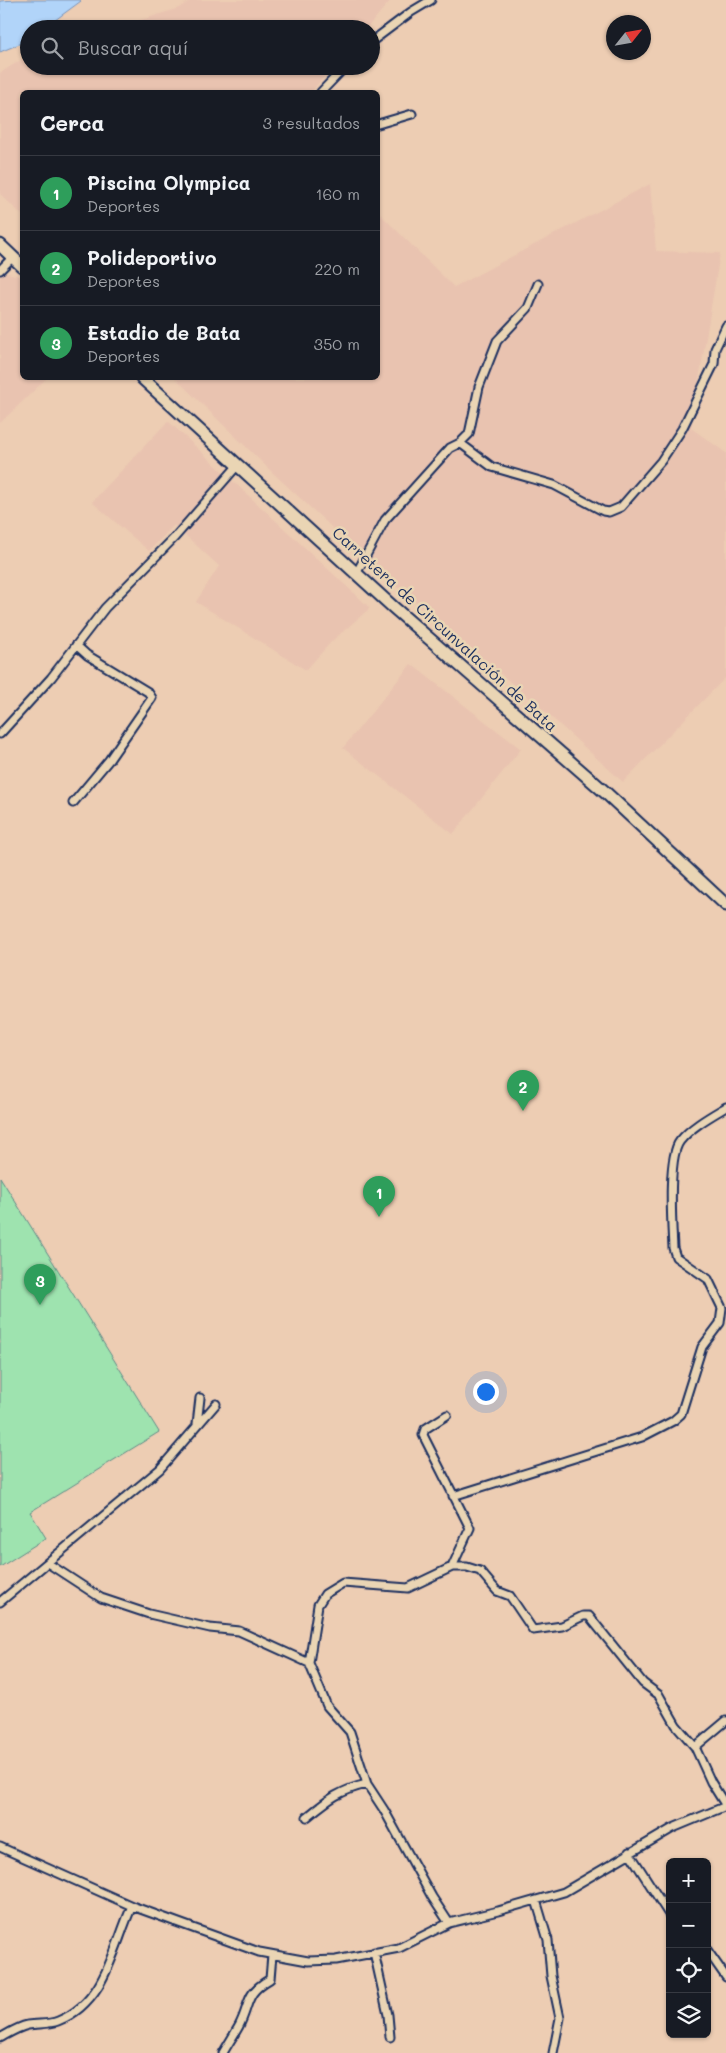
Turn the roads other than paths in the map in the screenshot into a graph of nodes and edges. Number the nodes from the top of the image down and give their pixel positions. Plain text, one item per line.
1 (431, 0) edge
2 (380, 35) edge
3 (337, 75) edge
4 (323, 90) edge
5 (412, 114) dead end
6 (380, 123) edge
7 (0, 245) edge
8 (13, 257) junction
9 (20, 264) edge
10 (0, 270) edge
11 (538, 284) dead end
12 (726, 326) edge
13 (144, 380) edge
14 (460, 443) junction
15 (238, 465) junction
16 (356, 574) junction
17 (76, 645) junction
18 (0, 734) edge
19 (72, 803) dead end
20 (726, 905) edge
21 (726, 1107) edge
22 (200, 1398) dead end
23 (216, 1404) dead end
24 (447, 1415) dead end
25 (197, 1424) junction
26 (453, 1496) junction
27 (49, 1564) junction
28 (452, 1567) junction
29 (0, 1602) edge
30 (309, 1663) junction
31 (726, 1721) edge
32 (695, 1747) junction
33 (367, 1784) junction
34 (726, 1806) edge
35 (307, 1817) dead end
36 (0, 1847) edge
37 (629, 1852) junction
38 (536, 1900) junction
39 (132, 1906) junction
40 (666, 1910) edge
41 (449, 1923) junction
42 (374, 1952) junction
43 (272, 1955) junction
44 (711, 1956) edge
45 (726, 1977) edge
46 (390, 2037) dead end
47 (0, 2038) edge
48 (223, 2053) edge
49 (553, 2053) edge

1 - 2 street
3 - 4 street
5 - 6 street
7 - 8 main road
8 - 9 main road
8 - 10 street
11 - 14 street
12 - 14 street
13 - 15 main road, Carretera de Circunvalación de Bata
14 - 16 street
15 - 16 main road, Carretera de Circunvalación de Bata
15 - 17 street
16 - 20 main road, Carretera de Circunvalación de Bata
17 - 18 street
17 - 19 street
21 - 26 street
22 - 25 street
23 - 25 street
24 - 26 street
25 - 27 street
26 - 28 street
27 - 29 street
27 - 30 street
28 - 30 street
28 - 32 street
30 - 33 street
31 - 32 street
32 - 34 street
33 - 35 street
33 - 41 street
34 - 37 street
36 - 39 street
37 - 38 street
37 - 40 street
38 - 41 street
38 - 49 street
39 - 43 street
39 - 47 street
41 - 42 street
42 - 43 street
42 - 46 street
43 - 48 street
44 - 45 street

